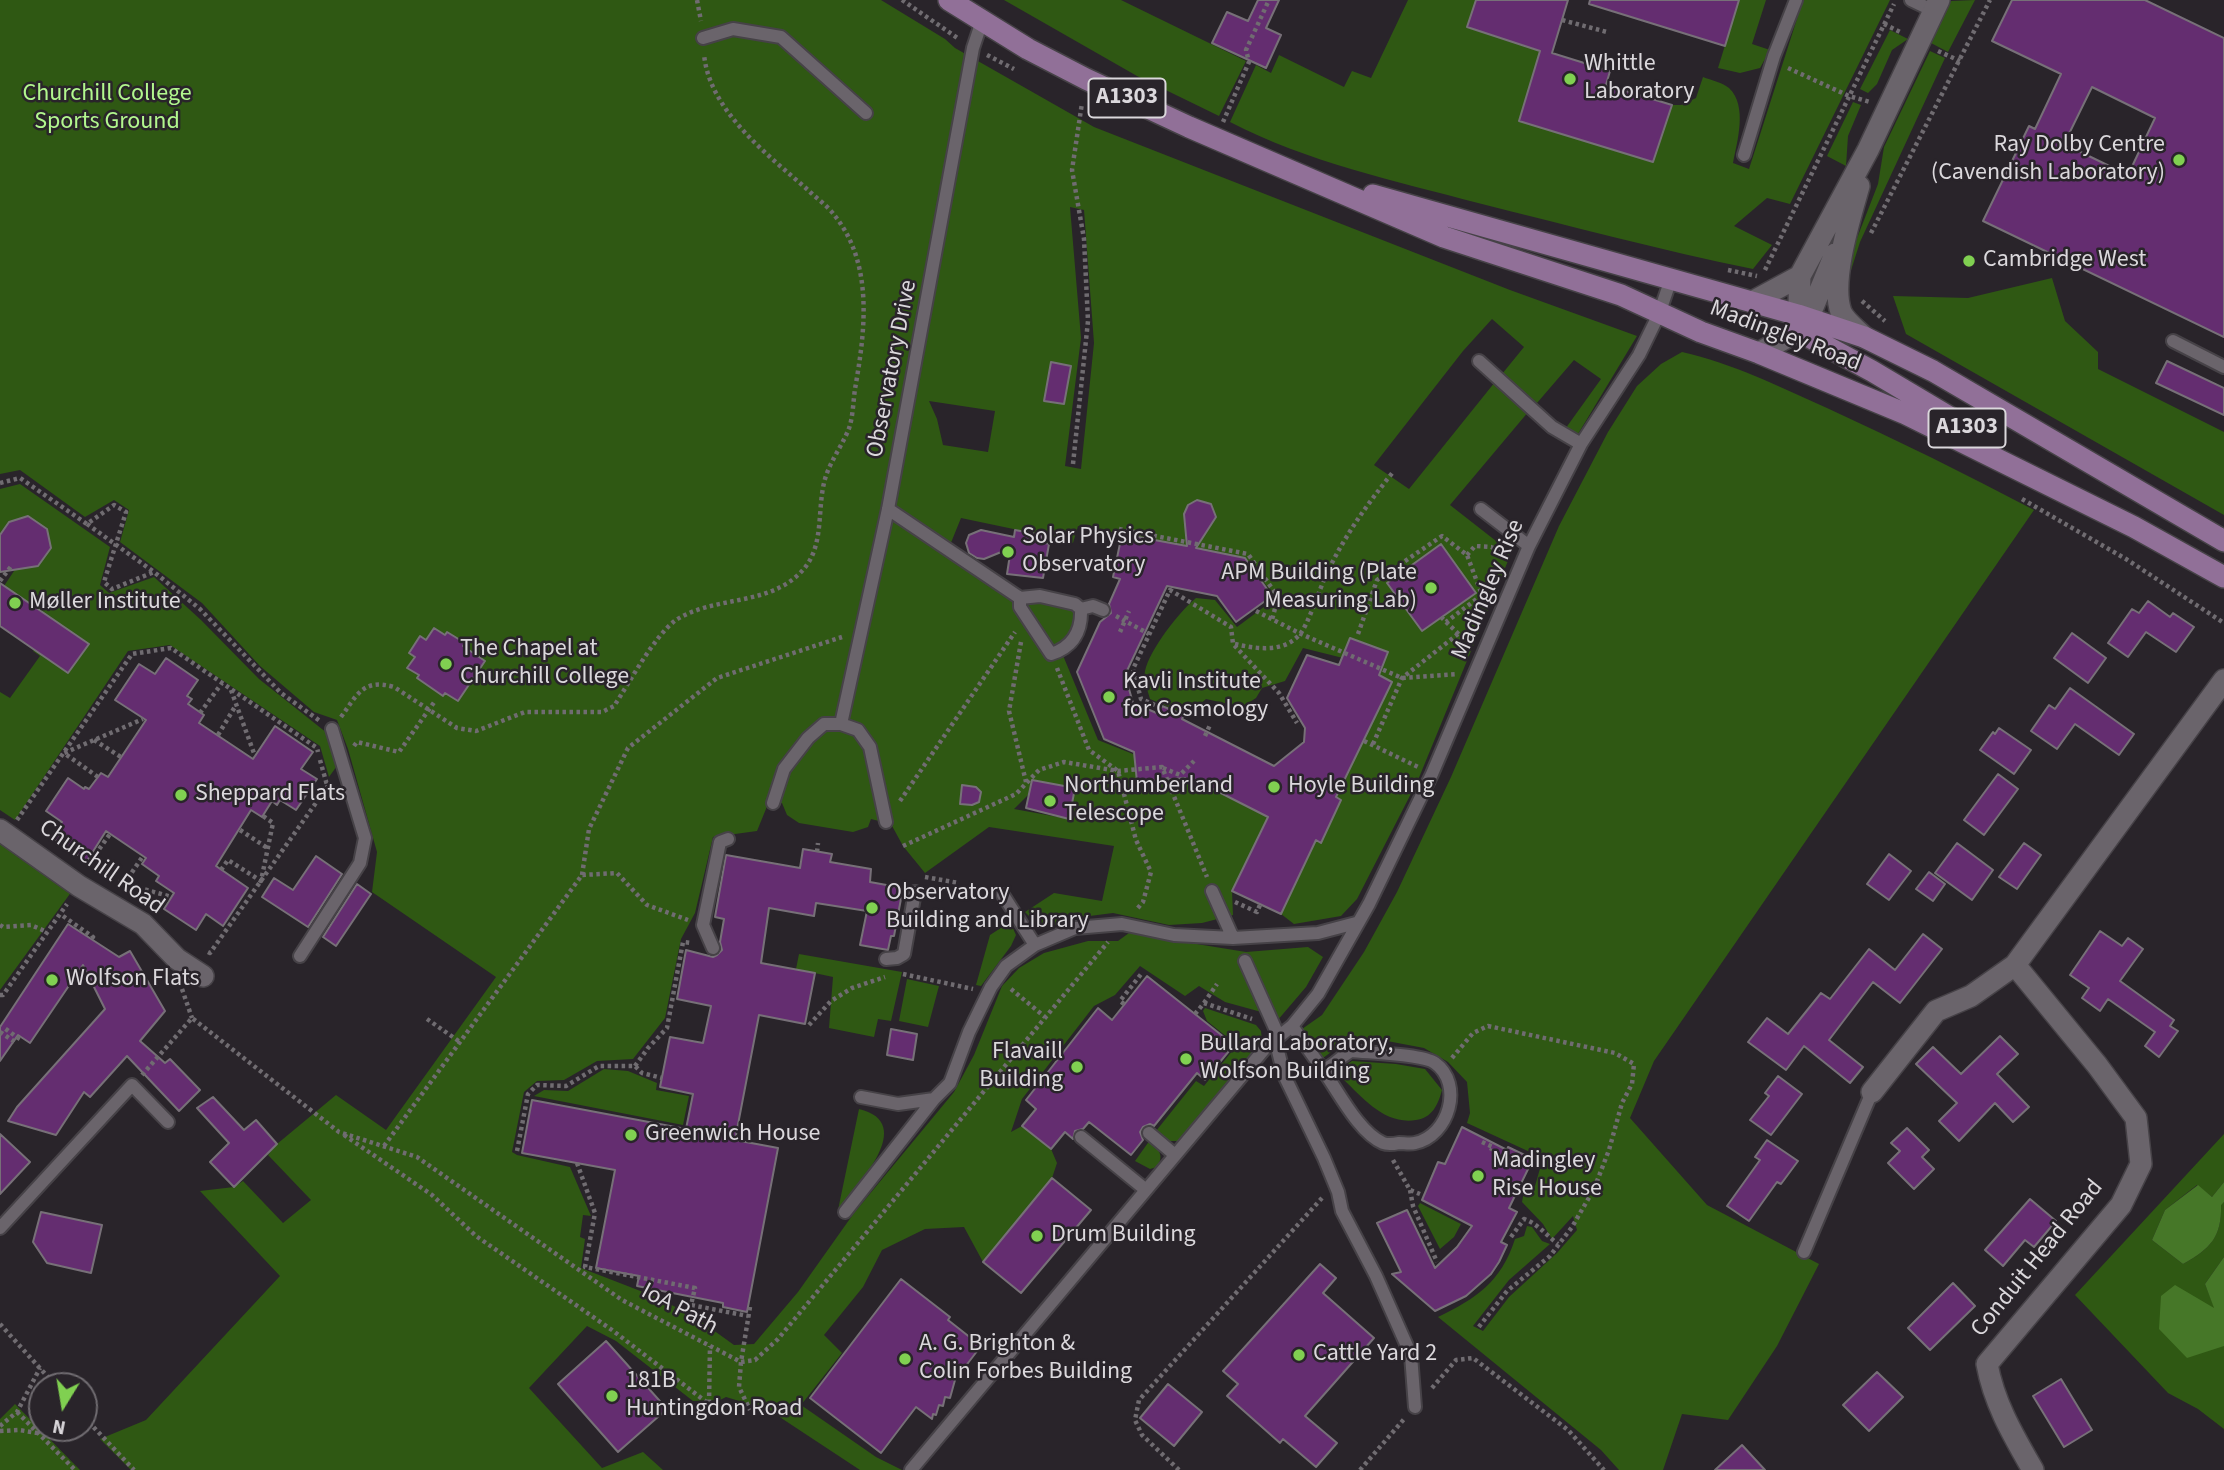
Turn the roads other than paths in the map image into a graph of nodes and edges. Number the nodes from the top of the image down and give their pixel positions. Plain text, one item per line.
1 (949, 0) edge
2 (1796, 0) edge
3 (1911, 0) edge
4 (1937, 6) edge
5 (982, 21) junction
6 (703, 38) road end
7 (866, 113) dead end
8 (1868, 150) junction
9 (1744, 155) dead end
10 (1313, 179) junction
11 (1849, 223) junction
12 (1800, 276) junction
13 (1671, 279) junction
14 (1752, 302) junction
15 (1659, 314) junction
16 (1801, 321) junction
17 (1864, 337) junction
18 (2173, 341) dead end
19 (1759, 353) junction
20 (1479, 361) dead end
21 (2224, 367) edge
22 (1581, 444) junction
23 (888, 509) junction
24 (1481, 509) dead end
25 (2134, 527) junction
26 (2224, 541) edge
27 (1529, 546) junction
28 (2224, 577) edge
29 (1020, 598) junction
30 (1081, 609) junction
31 (1103, 610) road end
32 (2222, 688) edge
33 (841, 724) junction
34 (332, 729) road end
35 (774, 803) dead end
36 (886, 822) road end
37 (3, 832) edge
38 (727, 839) dead end
39 (1212, 891) road end
40 (915, 892) dead end
41 (1003, 895) dead end
42 (1356, 923) junction
43 (1233, 938) junction
44 (1035, 945) junction
45 (713, 948) road end
46 (300, 957) dead end
47 (887, 959) dead end
48 (1245, 961) dead end
49 (2015, 965) junction
50 (203, 976) dead end
51 (1292, 1026) junction
52 (1277, 1038) junction
53 (1323, 1070) junction
54 (1872, 1092) joint
55 (861, 1097) dead end
56 (934, 1099) junction
57 (168, 1122) dead end
58 (1149, 1133) dead end
59 (1081, 1138) dead end
60 (1175, 1155) junction
61 (1146, 1190) junction
62 (845, 1212) dead end
63 (0, 1228) edge
64 (1804, 1252) dead end
65 (1415, 1407) dead end
66 (911, 1470) edge
67 (2033, 1470) edge

1 - 5 main road, Madingley Road / A1303
2 - 9 lane
3 - 4 lane
4 - 8 street
5 - 10 main road, Madingley Road / A1303
5 - 23 lane, Observatory Drive
6 - 7 lane
8 - 11 street
8 - 12 street
10 - 13 main road, Madingley Road / A1303
10 - 15 main road, Madingley Road / A1303
11 - 16 street
11 - 17 street
12 - 14 street
12 - 16 street
13 - 14 main road, Madingley Road / A1303
13 - 15 lane, Madingley Rise
14 - 16 main road, Madingley Road / A1303
15 - 19 main road, Madingley Road / A1303
15 - 22 lane, Madingley Rise
16 - 17 main road, Madingley Road / A1303
16 - 19 street
16 - 25 main road, A1303
17 - 26 main road, Madingley Road / A1303
18 - 21 lane
19 - 25 main road, Madingley Road / A1303
20 - 22 lane
22 - 27 lane, Madingley Rise
23 - 29 lane
23 - 33 lane, Observatory Drive
24 - 27 lane
25 - 28 main road, Madingley Road / A1303
27 - 42 lane, Madingley Rise
29 - 30 lane
29 - 30 lane
30 - 31 lane
32 - 49 street
33 - 35 lane
33 - 36 lane
34 - 46 lane
37 - 50 street, Churchill Road
38 - 45 lane
39 - 43 lane
40 - 47 lane
41 - 44 lane
42 - 43 lane
42 - 51 lane, Madingley Rise
43 - 44 lane
44 - 56 lane
48 - 52 lane
49 - 54 street
49 - 67 street, Conduit Head Road
51 - 52 lane, Madingley Rise
51 - 53 lane
52 - 60 lane, Madingley Rise
52 - 65 lane
53 - 53 lane
54 - 64 lane
55 - 56 lane
56 - 62 lane
57 - 63 lane
58 - 60 lane
59 - 61 lane
60 - 61 lane, Madingley Rise
61 - 66 lane, Madingley Rise

